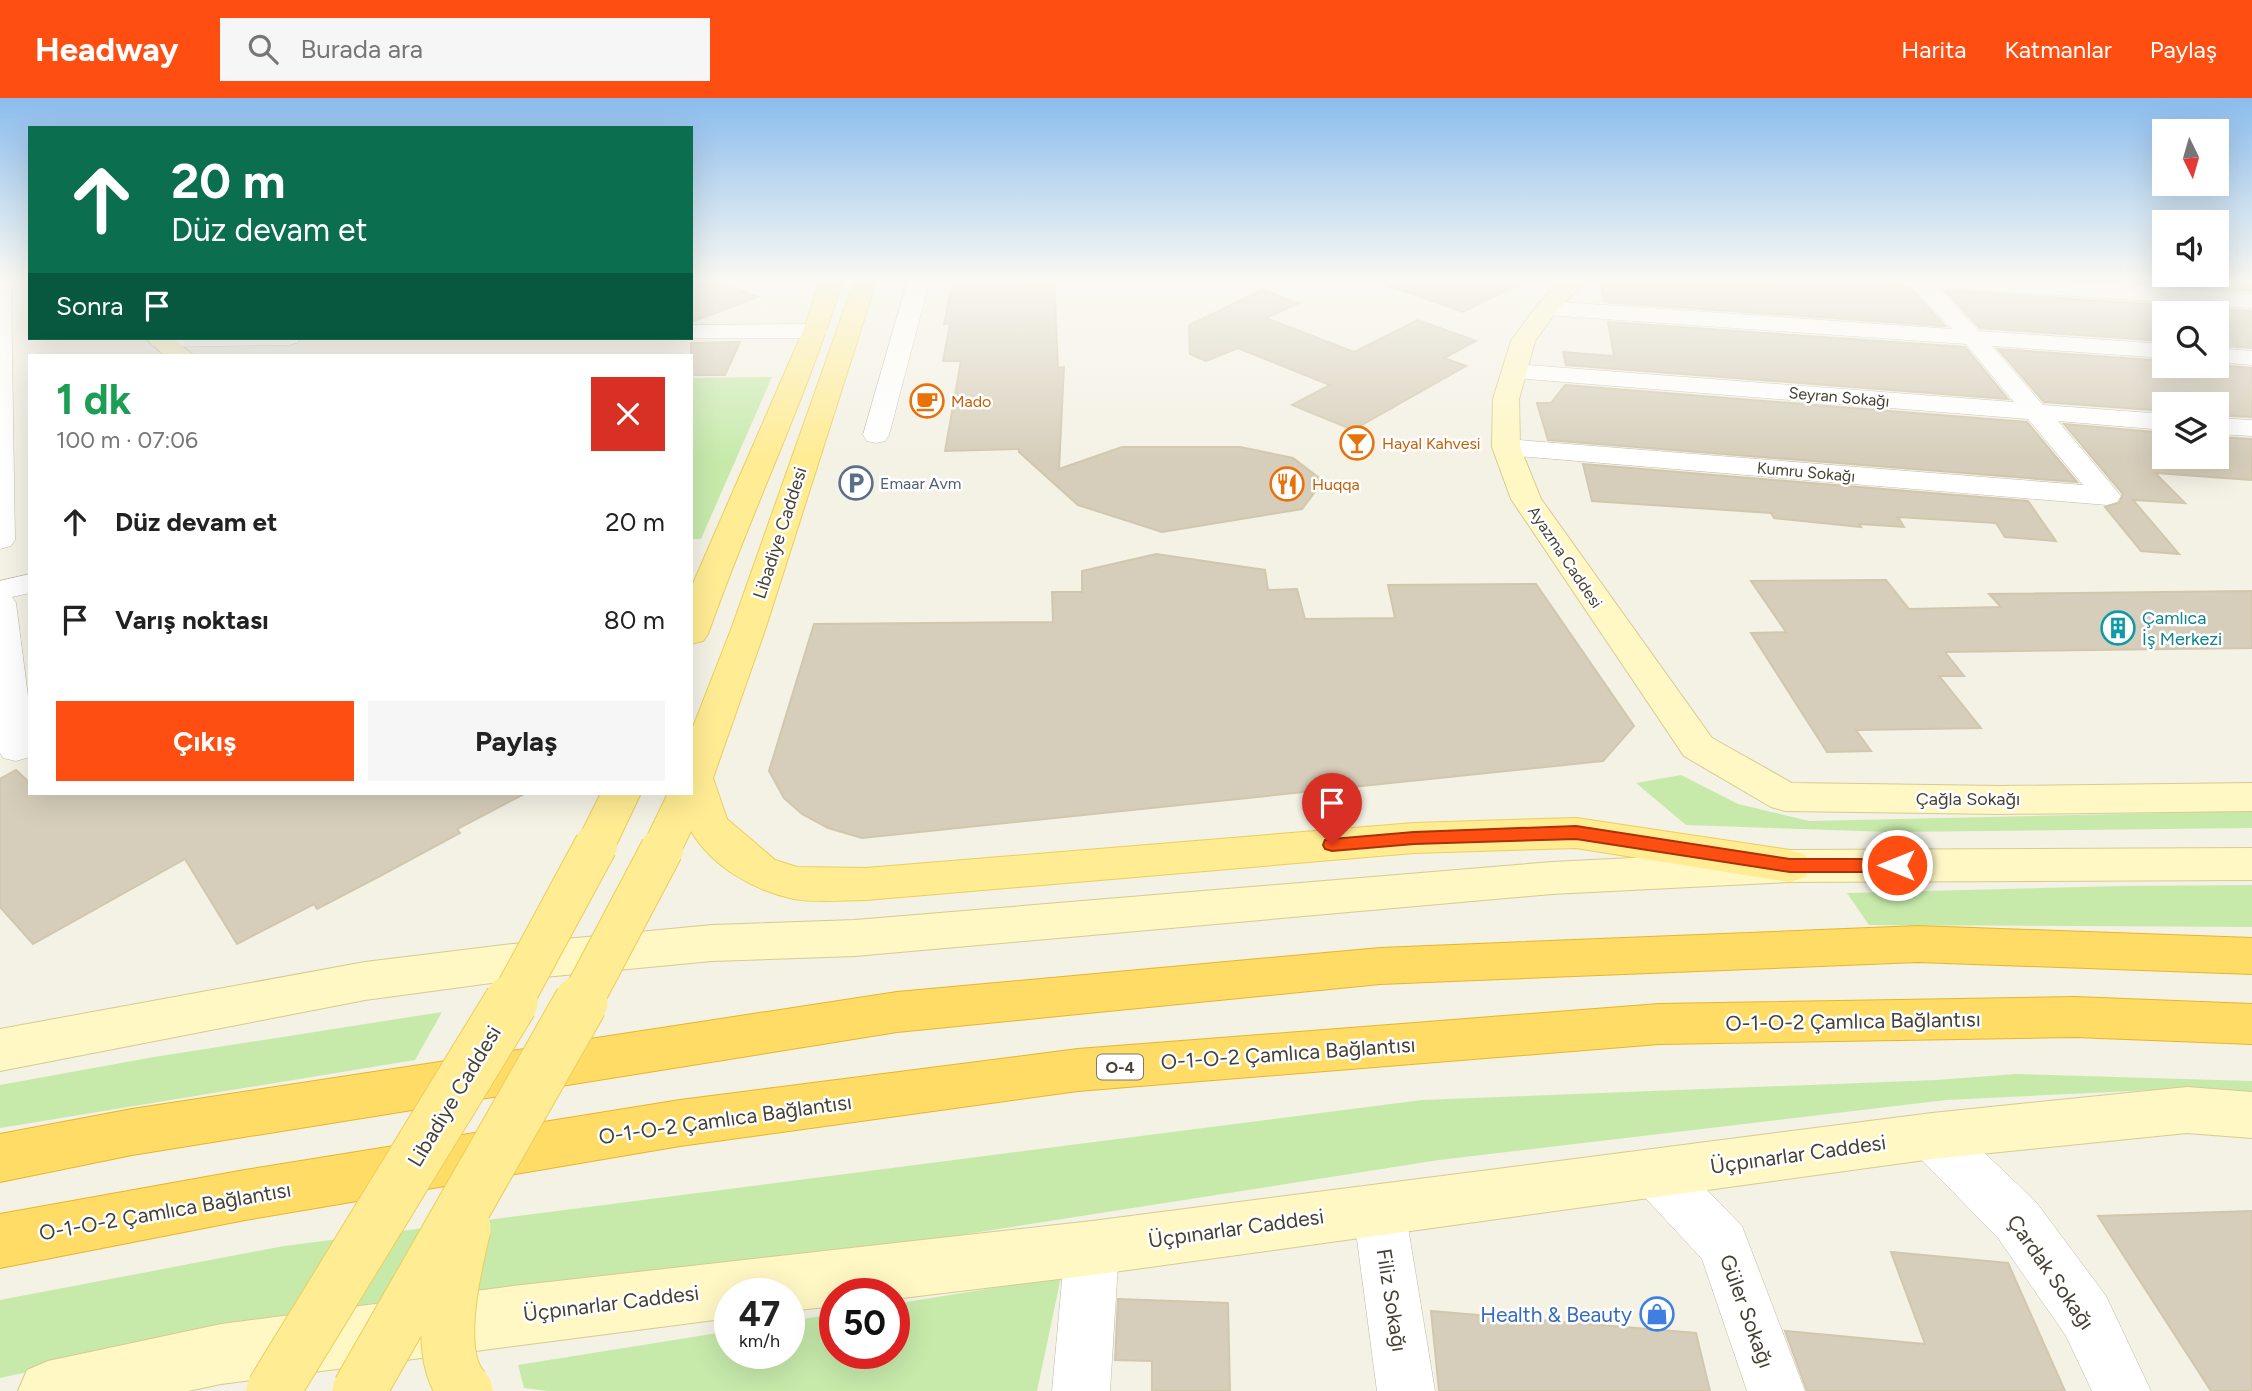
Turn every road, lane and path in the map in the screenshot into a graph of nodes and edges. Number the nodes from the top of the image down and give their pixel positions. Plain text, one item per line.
1 (0, 339) edge
2 (812, 339) edge
3 (841, 339) edge
4 (902, 339) edge
5 (1524, 339) edge
6 (1974, 339) edge
7 (2004, 339) edge
8 (159, 340) edge
9 (2152, 350) edge
10 (179, 354) edge
11 (2229, 356) edge
12 (2252, 358) edge
13 (1514, 371) junction
14 (2036, 412) junction
15 (2152, 421) edge
16 (2229, 427) edge
17 (2252, 428) edge
18 (876, 435) dead end
19 (1506, 447) junction
20 (28, 495) edge
21 (0, 502) edge
22 (0, 540) edge
23 (28, 584) edge
24 (0, 591) edge
25 (0, 603) edge
26 (713, 604) edge
27 (1698, 747) joint
28 (15, 749) edge
29 (693, 769) edge
30 (693, 790) edge
31 (620, 795) edge
32 (687, 795) edge
33 (2252, 797) edge
34 (2252, 864) edge
35 (1790, 866) junction
36 (2252, 956) edge
37 (2252, 1024) edge
38 (0, 1050) edge
39 (2252, 1115) edge
40 (1932, 1136) junction
41 (0, 1158) edge
42 (1656, 1173) junction
43 (476, 1182) junction
44 (1379, 1209) junction
45 (0, 1241) edge
46 (1092, 1248) junction
47 (48, 1391) edge
48 (273, 1391) edge
49 (359, 1391) edge
50 (466, 1391) edge
51 (1081, 1391) edge
52 (1406, 1391) edge
53 (1776, 1391) edge
54 (2122, 1391) edge

1 - 21 street
2 - 26 main road, Libadiye Caddesi
3 - 26 main road, Libadiye Caddesi
4 - 18 street
5 - 13 main road, Ayazma Caddesi
6 - 14 street
7 - 9 street
8 - 10 main road
11 - 12 street
13 - 14 street, Seyran Sokağı
13 - 19 main road, Ayazma Caddesi
14 - 15 street, Seyran Sokağı
14 - 19 street, Kumru Sokağı
16 - 17 street
19 - 27 main road, Ayazma Caddesi
20 - 21 street
21 - 22 street
23 - 24 street
25 - 28 street
26 - 29 main road, Libadiye Caddesi
27 - 33 main road, Çağla Sokağı
30 - 35 main road
31 - 48 main road, Libadiye Caddesi, bridge
32 - 43 main road, Libadiye Caddesi, bridge
34 - 35 main road
35 - 38 main road
36 - 41 highway
37 - 45 highway, O-1-O-2 Çamlıca Bağlantısı / O-4
39 - 40 main road, Üçpınarlar Caddesi
40 - 42 main road, Üçpınarlar Caddesi
40 - 54 street, Çardak Sokağı
42 - 44 main road, Üçpınarlar Caddesi
42 - 53 street, Güler Sokağı
43 - 49 main road, Libadiye Caddesi, bridge
43 - 50 main road, bridge
44 - 46 main road, Üçpınarlar Caddesi
44 - 52 street, Filiz Sokağı
46 - 47 main road, Üçpınarlar Caddesi
46 - 51 street

